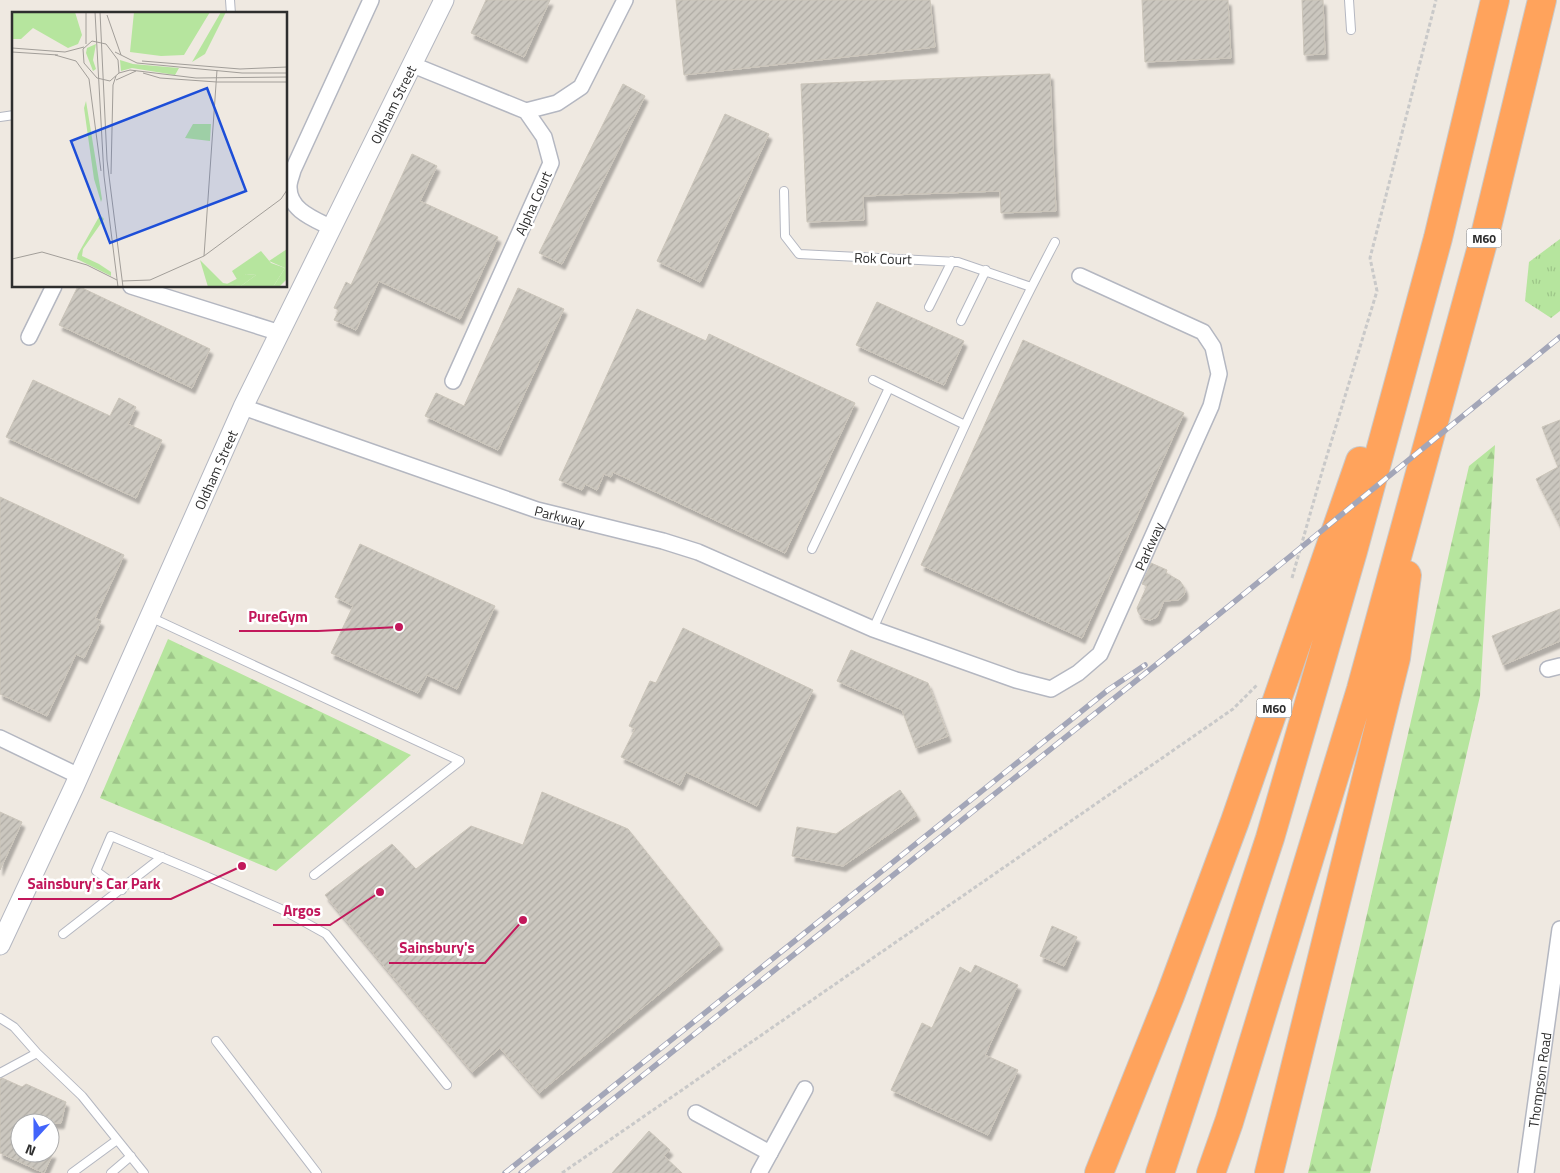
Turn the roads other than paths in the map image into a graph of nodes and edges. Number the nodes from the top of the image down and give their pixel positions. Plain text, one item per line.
1 (371, 0) edge
2 (444, 0) edge
3 (624, 0) edge
4 (1349, 0) edge
5 (1495, 0) edge
6 (1542, 0) edge
7 (1351, 30) dead end
8 (413, 66) junction
9 (526, 111) junction
10 (784, 191) dead end
11 (332, 228) junction
12 (1438, 238) junction
13 (1055, 242) dead end
14 (952, 261) junction
15 (986, 270) junction
16 (1080, 276) dead end
17 (1031, 287) junction
18 (53, 288) edge
19 (137, 288) edge
20 (930, 307) dead end
21 (961, 321) dead end
22 (280, 333) junction
23 (30, 337) dead end
24 (873, 380) dead end
25 (452, 381) dead end
26 (888, 388) junction
27 (243, 407) junction
28 (965, 425) junction
29 (1420, 474) junction
30 (812, 549) dead end
31 (150, 617) junction
32 (873, 629) junction
33 (0, 738) edge
34 (79, 776) junction
35 (162, 857) junction
36 (314, 875) dead end
37 (122, 890) junction
38 (1560, 929) edge
39 (63, 934) dead end
40 (0, 945) edge
41 (0, 1018) edge
42 (1554, 1019) edge
43 (216, 1041) dead end
44 (37, 1053) junction
45 (0, 1073) edge
46 (447, 1084) dead end
47 (805, 1089) dead end
48 (696, 1113) dead end
49 (117, 1140) junction
50 (770, 1153) junction
51 (131, 1156) junction
52 (139, 1171) edge
53 (72, 1173) edge
54 (111, 1173) edge
55 (317, 1173) edge
56 (759, 1173) edge
57 (1099, 1173) edge
58 (1160, 1173) edge
59 (1211, 1173) edge
60 (1269, 1173) edge
61 (1526, 1173) edge

1 - 11 street
2 - 8 street, Oldham Street
3 - 9 street
4 - 7 lane
5 - 12 highway, M60
6 - 29 highway, M60
8 - 9 street
8 - 11 street, Oldham Street
9 - 25 street, Alpha Court
10 - 14 lane, Rok Court
11 - 22 street, Oldham Street
12 - 57 highway, M60
12 - 58 highway, M60
13 - 17 lane
14 - 15 lane, Rok Court
14 - 20 lane
15 - 17 lane, Rok Court
15 - 21 lane
16 - 32 street, Parkway
17 - 28 lane
18 - 23 street
19 - 22 street
22 - 27 street, Oldham Street
24 - 26 lane
26 - 28 lane
26 - 30 lane
27 - 31 street, Oldham Street
27 - 32 street, Parkway
28 - 32 lane
29 - 59 highway, M60
29 - 60 highway, M60
31 - 34 street, Oldham Street
31 - 36 lane
33 - 34 street
34 - 40 street, Oldham Street
35 - 37 lane
35 - 37 lane
35 - 46 lane
37 - 39 lane
38 - 42 street, Thompson Road
41 - 44 lane
42 - 61 street, Thompson Road
43 - 55 lane
44 - 45 lane
44 - 49 lane
47 - 50 street
48 - 50 street
49 - 51 lane
49 - 53 lane
50 - 56 street
51 - 52 lane
51 - 54 lane

